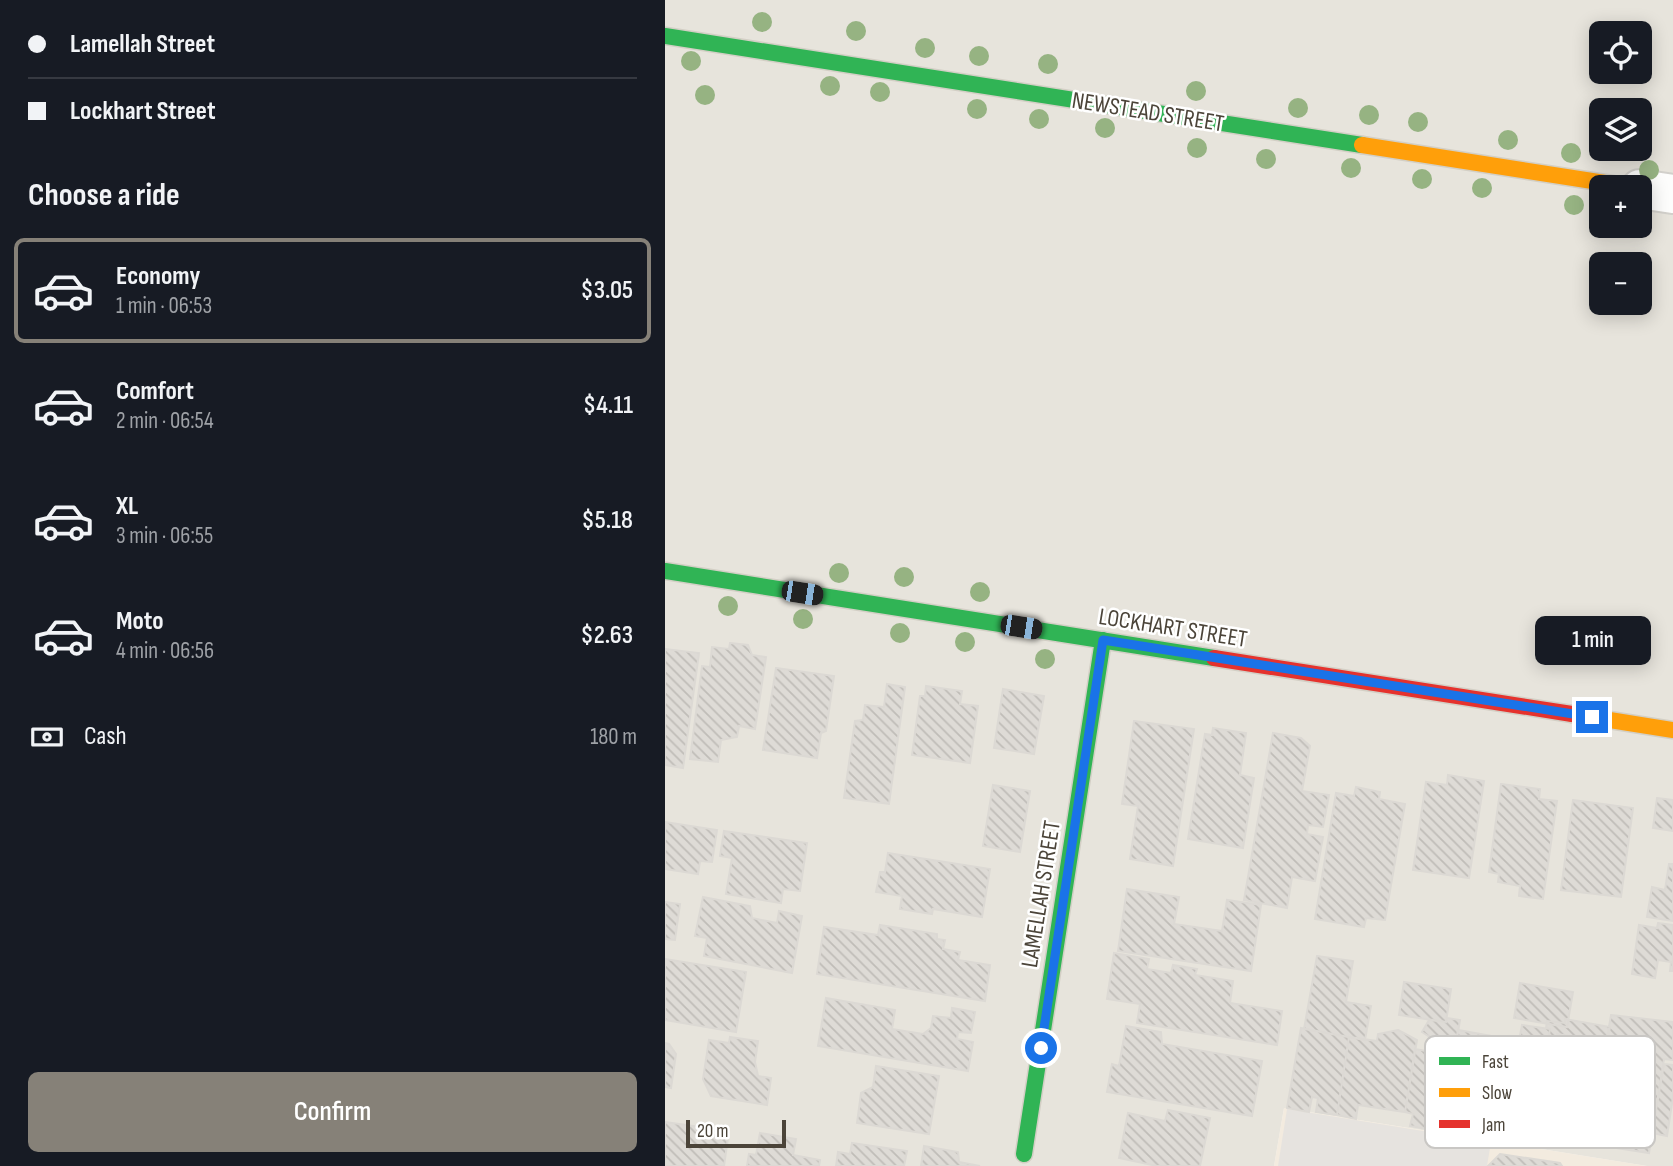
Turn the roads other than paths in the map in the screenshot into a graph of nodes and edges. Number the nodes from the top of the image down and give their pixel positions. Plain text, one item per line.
1 (665, 36) edge
2 (1589, 180) edge
3 (1652, 191) edge
4 (1673, 194) edge
5 (665, 571) edge
6 (1103, 640) junction
7 (1673, 730) edge
8 (1024, 1154) dead end

1 - 2 street, NEWSTEAD STREET
3 - 4 street
5 - 6 street, LOCKHART STREET
6 - 7 street, LOCKHART STREET
6 - 8 street, LAMELLAH STREET

